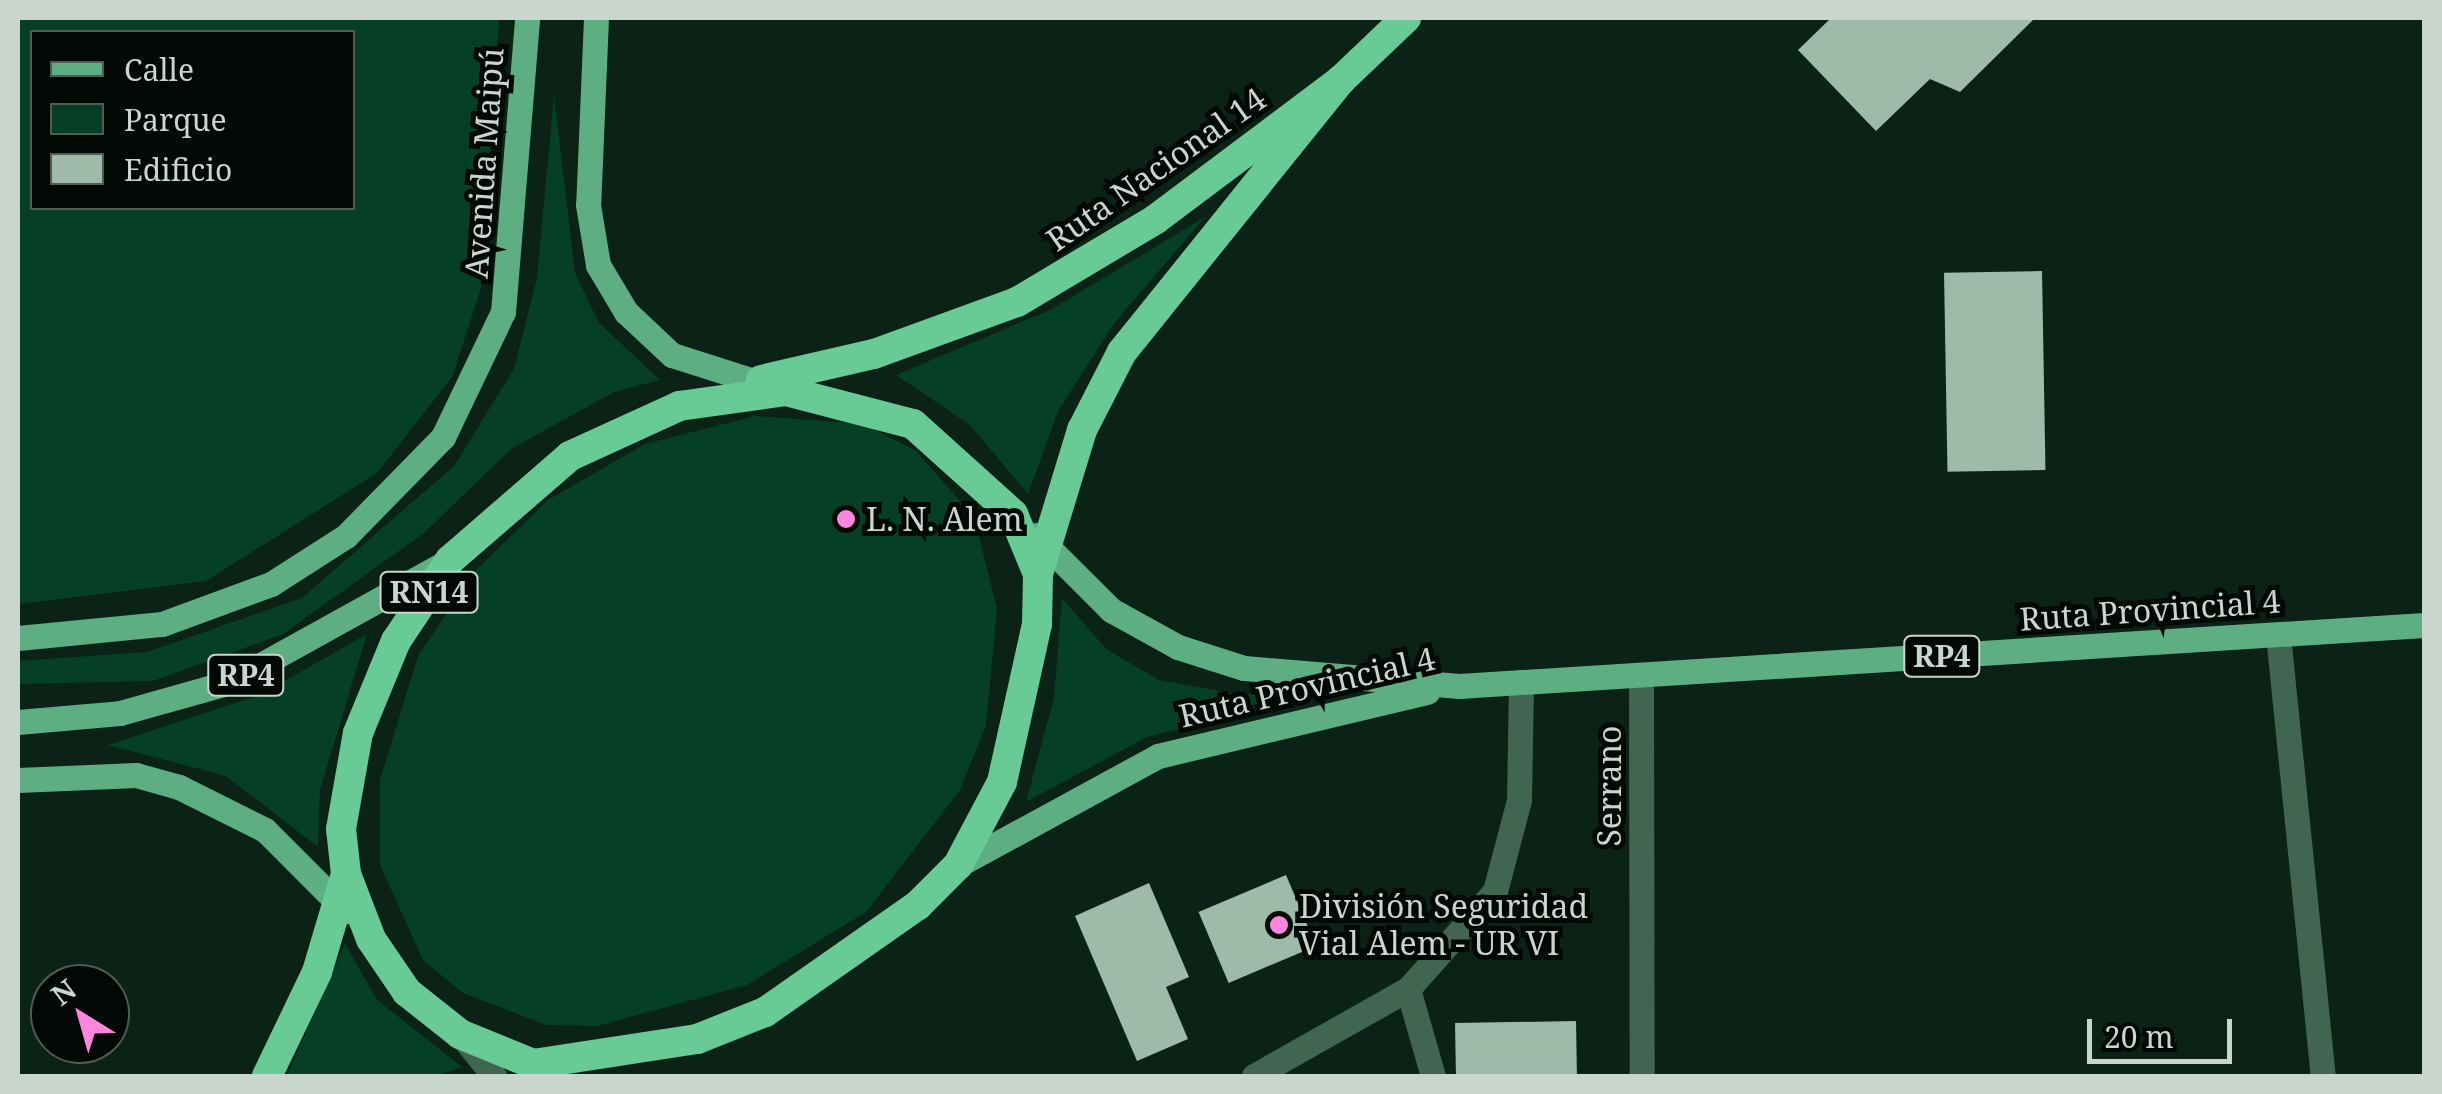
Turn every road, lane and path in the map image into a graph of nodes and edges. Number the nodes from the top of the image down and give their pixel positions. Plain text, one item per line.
1 (526, 18) edge
2 (596, 18) edge
3 (1406, 18) edge
4 (1341, 80) junction
5 (754, 382) junction
6 (786, 391) junction
7 (718, 395) junction
8 (1042, 559) junction
9 (450, 560) junction
10 (2424, 625) edge
11 (2278, 634) junction
12 (18, 638) edge
13 (1641, 675) junction
14 (1522, 682) junction
15 (1460, 686) junction
16 (18, 722) edge
17 (18, 780) edge
18 (958, 865) junction
19 (342, 888) junction
20 (1408, 990) junction
21 (460, 1034) junction
22 (533, 1064) junction
23 (266, 1076) edge
24 (495, 1076) edge
25 (1254, 1076) edge
26 (1434, 1076) edge
27 (1642, 1076) edge
28 (2323, 1076) edge

1 - 12 main road, Avenida Maipú
2 - 5 main road
3 - 4 highway, Ruta Nacional 14 / RN14
4 - 5 highway, Ruta Nacional 14 / RN14
4 - 8 highway, Ruta Nacional 14 / RN14
5 - 6 main road
5 - 7 highway, Ruta Nacional 14 / RN14
6 - 7 highway, RN14
6 - 8 highway, RN14
7 - 9 highway, RN14
8 - 15 main road, Ruta Provincial 4 / RP4
8 - 18 highway, RN14
9 - 16 main road, RP4
9 - 19 highway, RN14
10 - 11 main road, Ruta Provincial 4 / RP4
11 - 13 main road, Ruta Provincial 4 / RP4
11 - 28 street
13 - 14 main road, Ruta Provincial 4 / RP4
13 - 27 street, Serrano
14 - 15 main road, Ruta Provincial 4 / RP4
14 - 20 street
15 - 18 main road, Ruta Provincial 4 / RP4
17 - 19 main road
18 - 22 highway, RN14
19 - 21 highway, RN14
19 - 23 highway, RN14
20 - 25 street
20 - 26 street
21 - 22 highway, RN14
21 - 24 street
22 - 24 highway, RN14

